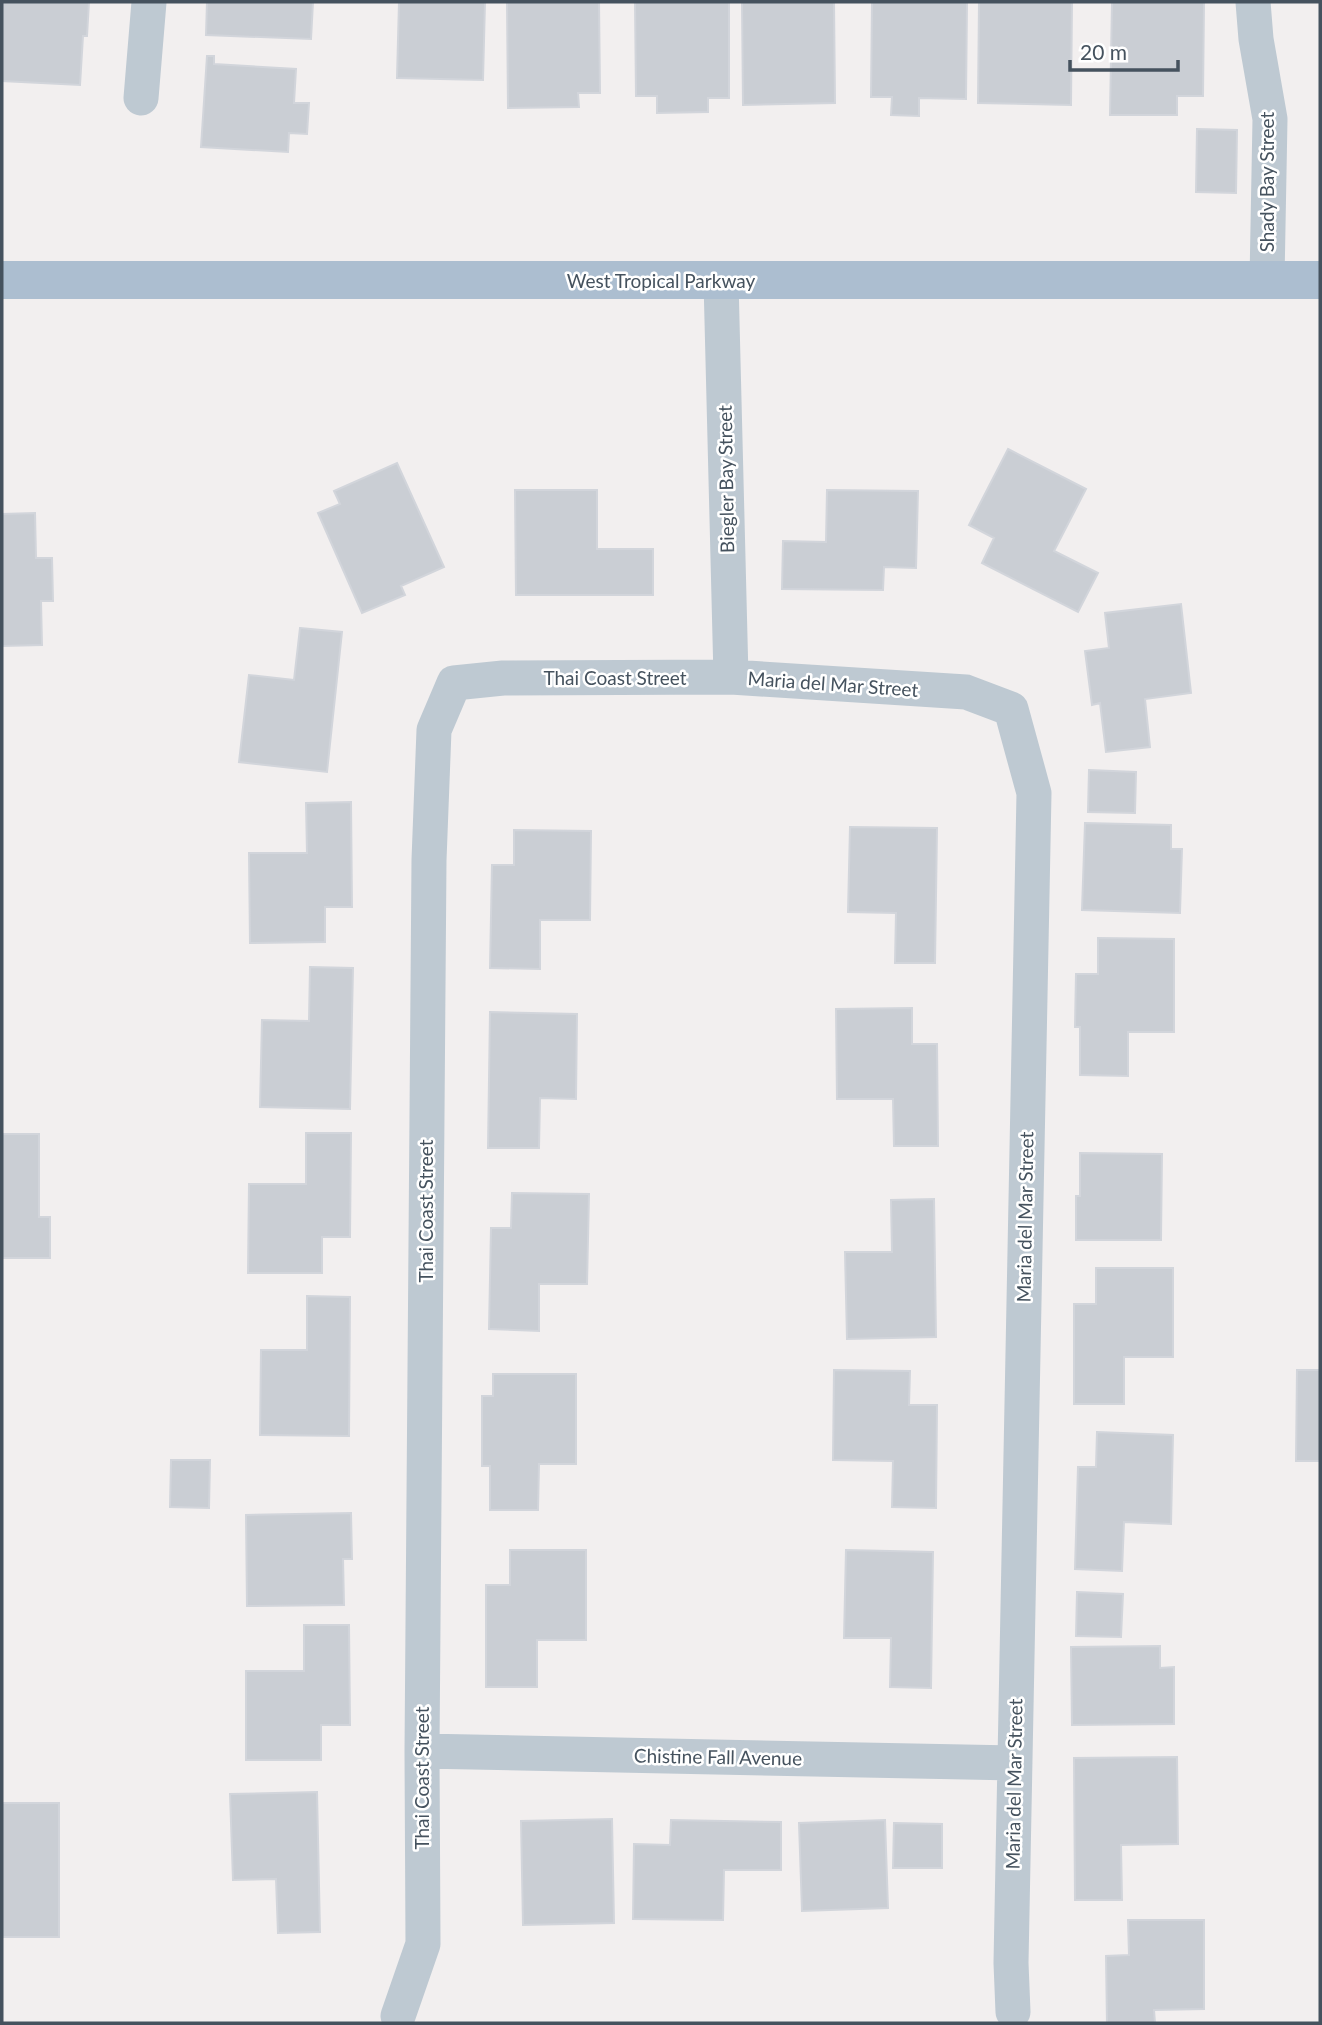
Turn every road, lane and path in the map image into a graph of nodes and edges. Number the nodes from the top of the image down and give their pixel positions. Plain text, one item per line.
1 (149, 2) edge
2 (1253, 2) edge
3 (141, 98) dead end
4 (2, 280) edge
5 (1267, 280) junction
6 (1320, 280) edge
7 (721, 281) junction
8 (732, 677) junction
9 (422, 1751) junction
10 (1015, 1763) junction
11 (1013, 2012) dead end
12 (398, 2016) dead end

1 - 3 street
2 - 5 street, Shady Bay Street
4 - 7 main road, West Tropical Parkway
5 - 6 main road, West Tropical Parkway
5 - 7 main road, West Tropical Parkway
7 - 8 street, Biegler Bay Street
8 - 9 street, Thai Coast Street
8 - 10 street, Maria del Mar Street
9 - 10 street, Chistine Fall Avenue
9 - 12 street, Thai Coast Street
10 - 11 street, Maria del Mar Street

